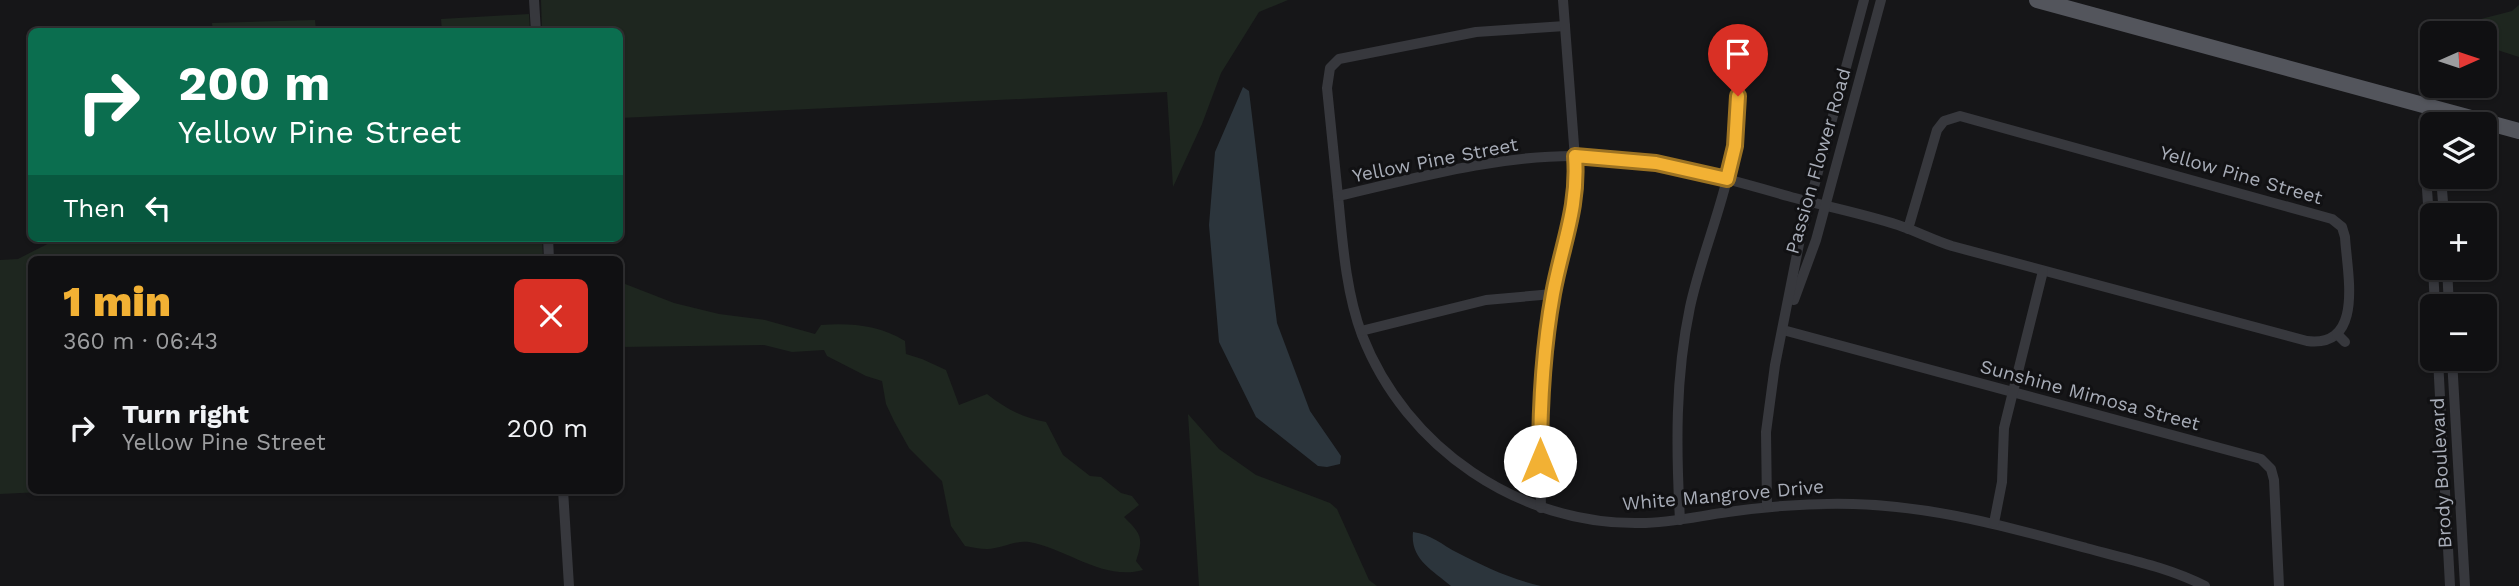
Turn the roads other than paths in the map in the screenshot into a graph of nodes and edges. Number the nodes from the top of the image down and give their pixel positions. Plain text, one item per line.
1 (534, 0) edge
2 (1563, 0) edge
3 (1864, 0) edge
4 (1881, 0) edge
5 (2037, 0) edge
6 (1565, 26) junction
7 (536, 28) edge
8 (1735, 74) dead end
9 (2430, 106) junction
10 (2432, 112) edge
11 (2519, 131) edge
12 (1575, 156) junction
13 (1727, 179) junction
14 (1338, 196) junction
15 (1810, 202) junction
16 (2428, 203) edge
17 (1826, 206) junction
18 (1908, 229) junction
19 (2043, 271) junction
20 (1553, 294) junction
21 (1783, 330) junction
22 (1361, 331) junction
23 (2337, 334) junction
24 (2345, 342) dead end
25 (2439, 371) edge
26 (2453, 371) edge
27 (2013, 392) junction
28 (563, 494) edge
29 (1767, 506) junction
30 (1541, 508) junction
31 (1680, 520) junction
32 (1994, 523) junction
33 (569, 586) edge
34 (2205, 586) edge
35 (2279, 586) edge
36 (2450, 586) edge
37 (2465, 586) edge

1 - 7 street
2 - 6 street
3 - 15 street, Passion Flower Road
4 - 17 street, Passion Flower Road
5 - 9 main road
6 - 12 street
6 - 14 street, White Mangrove Drive
8 - 13 street
9 - 10 street
9 - 11 main road
9 - 16 street
12 - 13 street, Yellow Pine Street
12 - 14 street, Yellow Pine Street
12 - 20 street
13 - 15 street, Yellow Pine Street
13 - 31 street
14 - 22 street, White Mangrove Drive
15 - 17 street, Yellow Pine Street
15 - 21 street, Passion Flower Road
17 - 18 street, Yellow Pine Street
17 - 21 street, Passion Flower Road
18 - 19 street, Yellow Pine Street
18 - 23 street, Yellow Pine Street
19 - 23 street, Yellow Pine Street
19 - 27 street
20 - 22 street
20 - 30 street
21 - 27 street, Sunshine Mimosa Street
21 - 29 street, Passion Flower Road
22 - 30 street, White Mangrove Drive
23 - 24 street
25 - 36 street, Brody Boulevard
26 - 37 street, Brody Boulevard
27 - 32 street
27 - 35 street, Sunshine Mimosa Street
28 - 33 street
29 - 31 street, White Mangrove Drive
29 - 32 street, White Mangrove Drive
30 - 31 street, White Mangrove Drive
32 - 34 street, White Mangrove Drive

